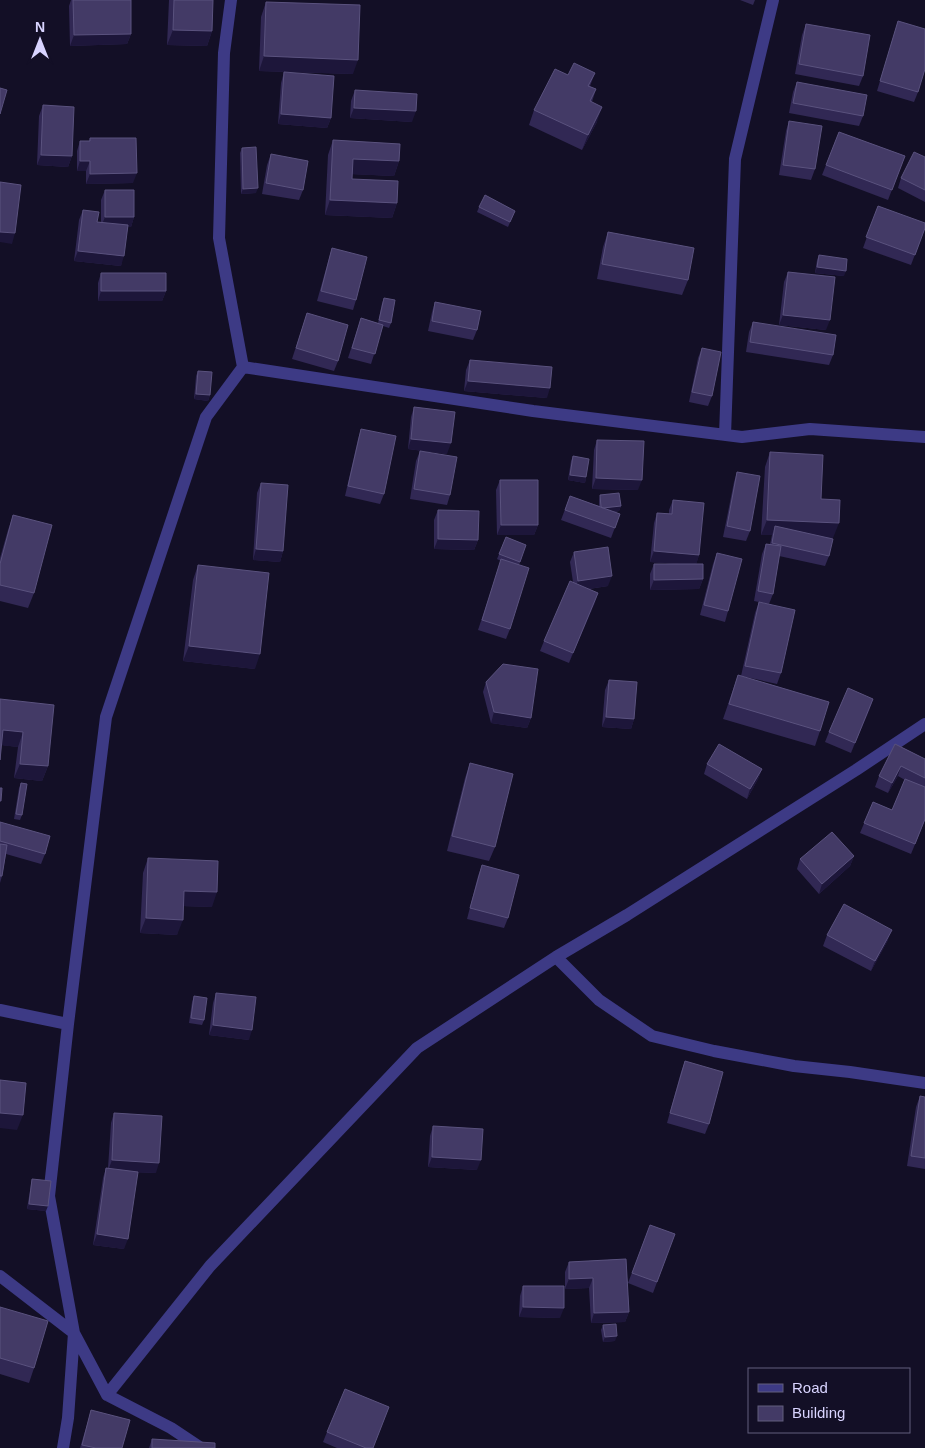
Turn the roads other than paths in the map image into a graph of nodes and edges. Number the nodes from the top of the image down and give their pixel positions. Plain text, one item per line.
1 (230, 0) edge
2 (773, 0) edge
3 (242, 367) junction
4 (725, 435) junction
5 (925, 437) edge
6 (925, 724) edge
7 (556, 957) junction
8 (0, 1010) edge
9 (68, 1024) junction
10 (925, 1083) edge
11 (0, 1276) edge
12 (74, 1333) junction
13 (106, 1395) junction
14 (63, 1448) edge
15 (201, 1448) edge

1 - 3 street
2 - 4 street
3 - 4 street
3 - 9 street
4 - 5 street
6 - 7 street
7 - 10 street
7 - 13 street
8 - 9 street
9 - 12 street
11 - 12 street
12 - 13 street
12 - 14 street
13 - 15 street

